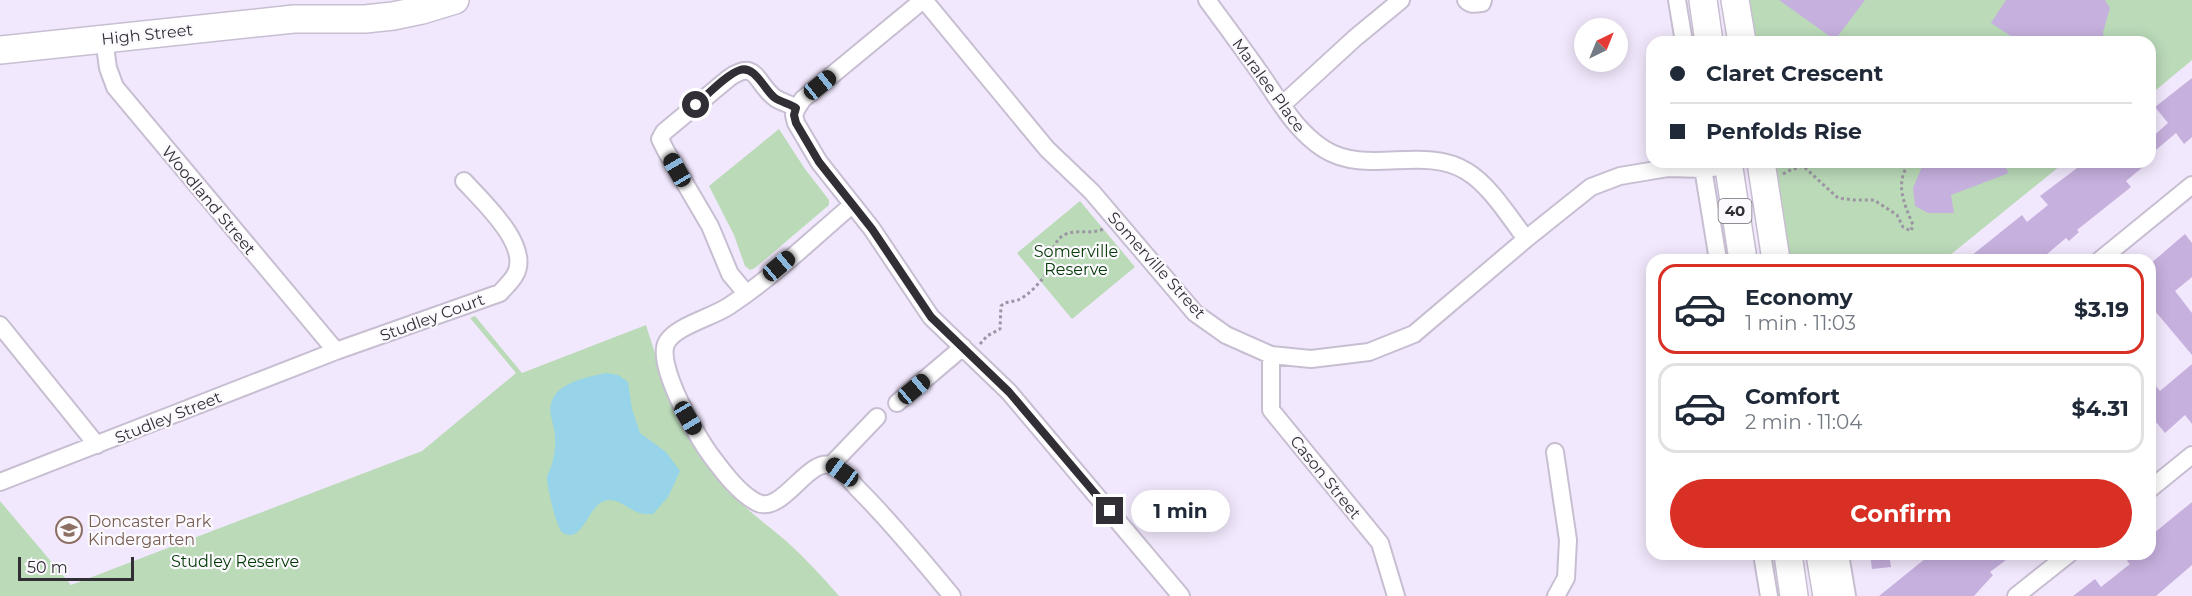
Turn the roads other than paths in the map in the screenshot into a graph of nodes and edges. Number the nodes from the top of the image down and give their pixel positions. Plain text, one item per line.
1 (372, 0) edge
2 (923, 0) edge
3 (1206, 0) edge
4 (1401, 0) edge
5 (1466, 0) edge
6 (1483, 0) edge
7 (1677, 0) edge
8 (1703, 0) edge
9 (1735, 0) edge
10 (452, 1) edge
11 (294, 19) junction
12 (1683, 36) edge
13 (1708, 36) edge
14 (1741, 36) edge
15 (104, 39) junction
16 (0, 50) edge
17 (1282, 105) junction
18 (796, 108) junction
19 (1659, 168) edge
20 (1715, 168) edge
21 (1716, 168) edge
22 (1767, 168) edge
23 (464, 181) dead end
24 (2192, 185) edge
25 (852, 205) junction
26 (1526, 239) junction
27 (1718, 254) edge
28 (1741, 254) edge
29 (1775, 254) edge
30 (2107, 254) edge
31 (746, 293) junction
32 (0, 325) edge
33 (966, 350) junction
34 (336, 351) junction
35 (1271, 355) junction
36 (897, 403) dead end
37 (877, 417) dead end
38 (97, 446) junction
39 (1555, 452) dead end
40 (2192, 455) edge
41 (831, 465) junction
42 (0, 482) edge
43 (2156, 484) edge
44 (1763, 560) edge
45 (1789, 560) edge
46 (1821, 560) edge
47 (1841, 560) edge
48 (2057, 560) edge
49 (952, 596) edge
50 (1182, 596) edge
51 (1396, 596) edge
52 (1556, 596) edge
53 (1769, 596) edge
54 (1794, 596) edge
55 (1827, 596) edge
56 (1847, 596) edge
57 (2016, 596) edge

1 - 11 main road, High Street
2 - 18 street
2 - 35 street, Somerville Street
3 - 17 street, Maralee Place
4 - 17 street
5 - 6 street
7 - 12 street
8 - 13 main road
9 - 14 main road
10 - 11 main road, High Street
11 - 15 main road, High Street
15 - 16 main road, High Street
15 - 34 street, Woodland Street
17 - 26 street, Maralee Place
18 - 25 street
18 - 31 street
19 - 26 street, Somerville Street
20 - 27 street
21 - 28 main road, 40
22 - 29 main road, 40
23 - 34 street, Studley Court
24 - 30 street
25 - 31 street
25 - 33 street
26 - 35 street, Somerville Street
31 - 41 street
32 - 38 street
33 - 36 street
33 - 50 street
34 - 38 street, Studley Street
35 - 51 street, Cason Street
37 - 41 street
38 - 42 street, Studley Street
39 - 52 street
40 - 43 street
41 - 49 street
44 - 53 street
45 - 54 main road
46 - 55 main road
47 - 56 street
48 - 57 street

